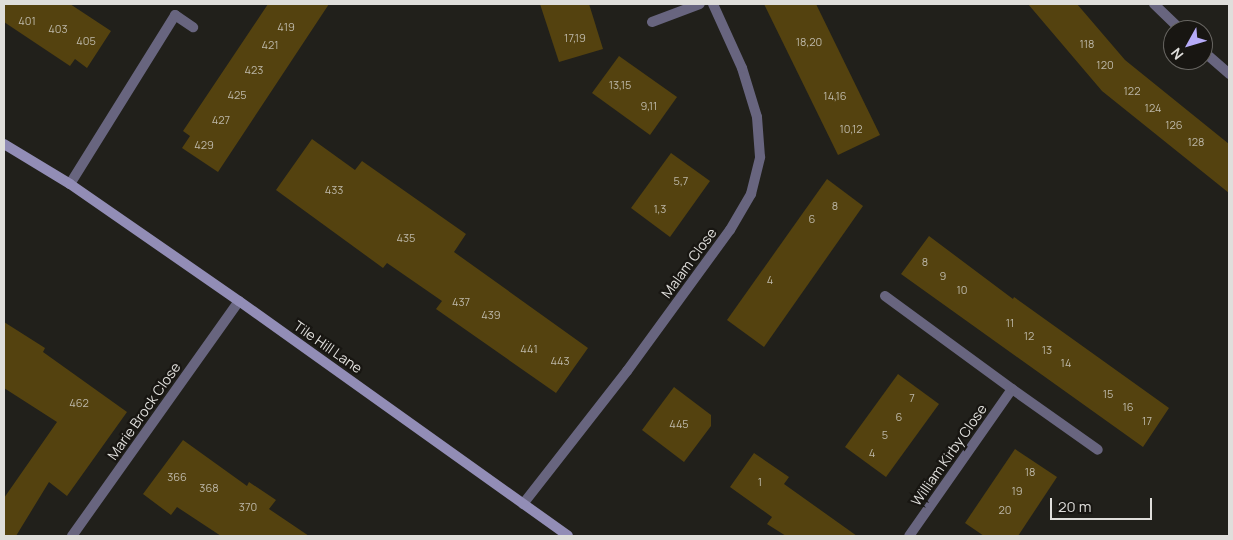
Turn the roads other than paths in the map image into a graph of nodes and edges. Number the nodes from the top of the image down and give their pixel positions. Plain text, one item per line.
1 (700, 4) edge
2 (712, 4) edge
3 (1154, 4) edge
4 (1171, 20) edge
5 (652, 22) dead end
6 (193, 27) dead end
7 (1213, 60) edge
8 (1229, 74) edge
9 (4, 144) edge
10 (70, 184) junction
11 (884, 296) dead end
12 (239, 301) junction
13 (1012, 389) junction
14 (1098, 450) dead end
15 (523, 504) junction
16 (72, 536) edge
17 (568, 536) edge
18 (909, 536) edge

1 - 5 street
2 - 15 street, Malam Close
3 - 4 street
6 - 10 street
7 - 8 street
9 - 10 main road, Tile Hill Lane
10 - 12 main road, Tile Hill Lane
11 - 13 street
12 - 15 main road, Tile Hill Lane
12 - 16 street, Marie Brock Close
13 - 14 street
13 - 18 street, William Kirby Close
15 - 17 main road, Tile Hill Lane

